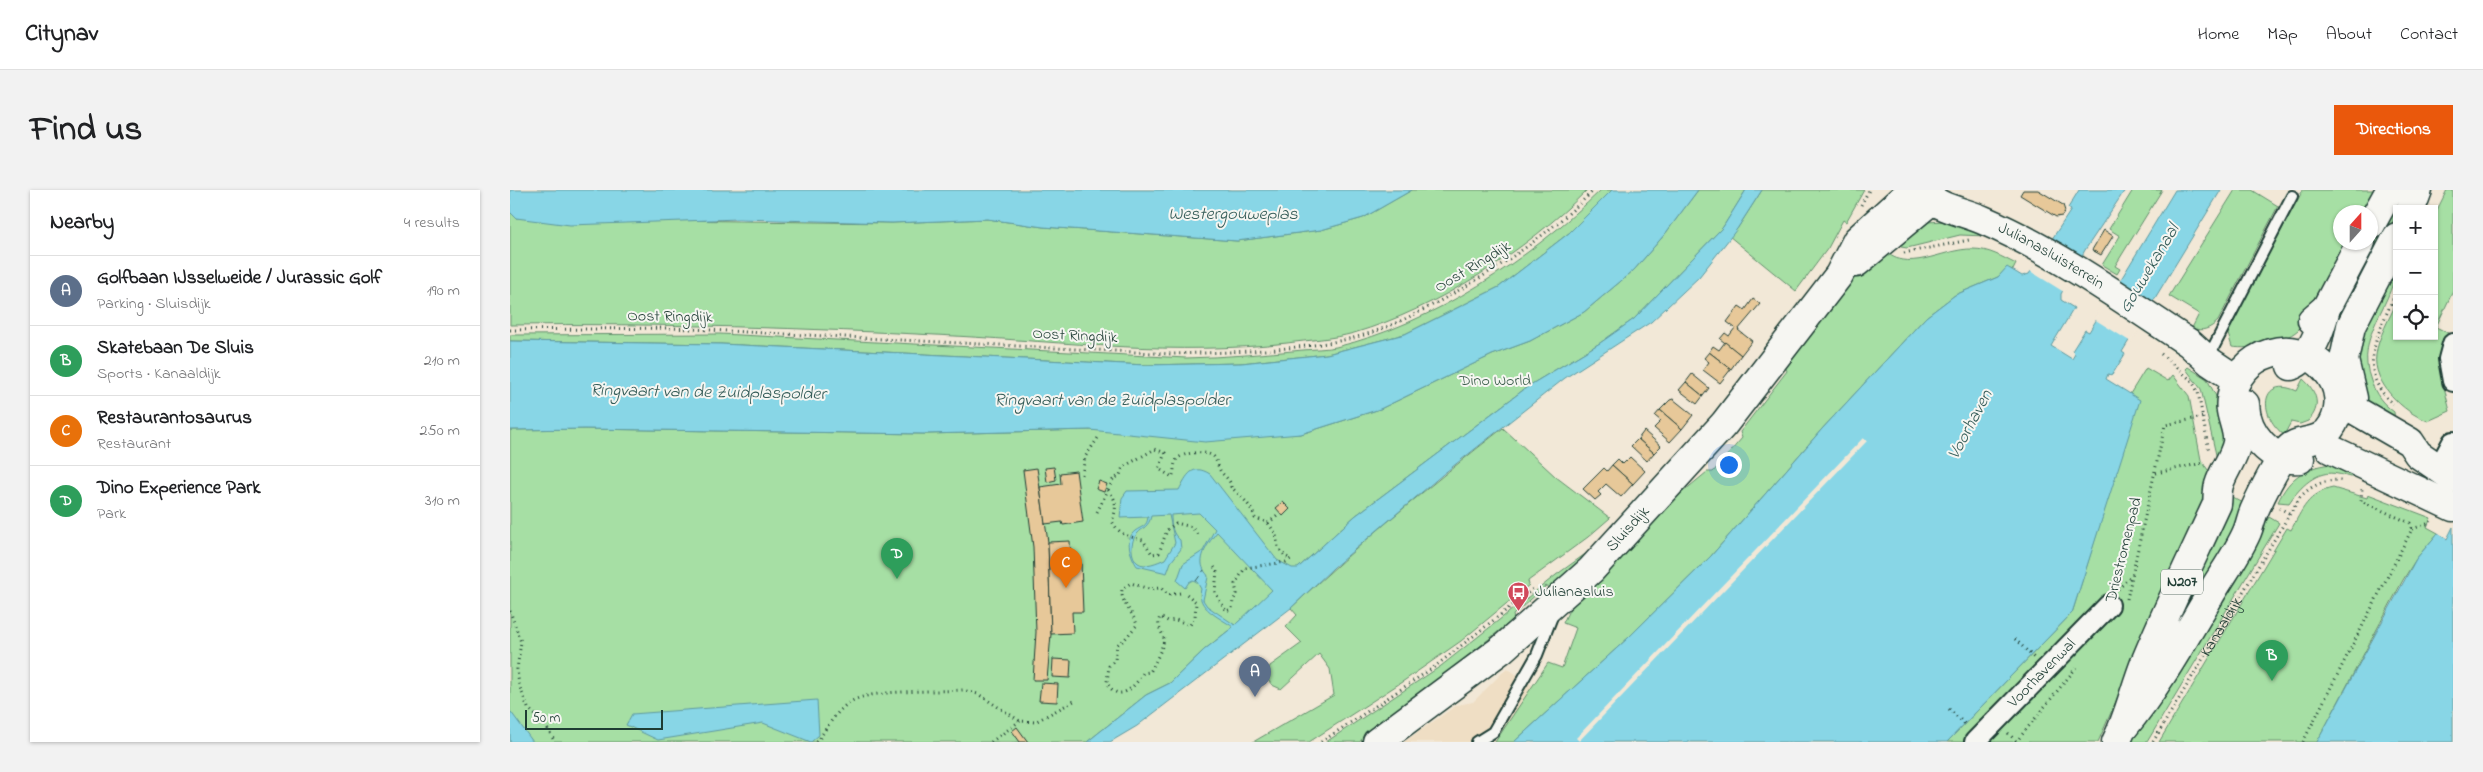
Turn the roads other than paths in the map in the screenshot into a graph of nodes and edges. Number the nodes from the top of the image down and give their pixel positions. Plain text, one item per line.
1 (2390, 190) edge
2 (2418, 190) edge
3 (1922, 193) edge
4 (2292, 196) dead end
5 (2412, 205) edge
6 (2378, 212) edge
7 (2393, 245) edge
8 (2357, 250) edge
9 (2453, 344) edge
10 (2201, 345) junction
11 (2318, 364) junction
12 (2242, 381) junction
13 (2453, 381) edge
14 (2347, 414) junction
15 (2246, 437) junction
16 (2453, 442) edge
17 (2330, 450) junction
18 (2289, 458) junction
19 (2436, 467) edge
20 (2444, 511) edge
21 (1558, 599) junction
22 (2117, 606) road end
23 (2120, 734) edge
24 (1974, 737) edge
25 (1378, 742) edge
26 (1476, 742) edge

1 - 6 main road
2 - 5 main road
3 - 10 main road, Julianasluisterrein
3 - 21 main road, Sluisdijk
4 - 10 lane
7 - 11 main road
8 - 11 main road
9 - 13 street
10 - 12 main road, Julianasluisterrein
11 - 12 main road
11 - 14 main road
12 - 15 main road
14 - 17 main road
14 - 18 main road, N207
14 - 19 main road
15 - 18 main road
15 - 23 main road, Kanaaldijk / N207
16 - 19 street
17 - 18 main road
17 - 20 main road
18 - 23 main road, Kanaaldijk / N207
21 - 25 main road, Sluisdijk
21 - 26 lane
22 - 24 street, Voorhavenwal

